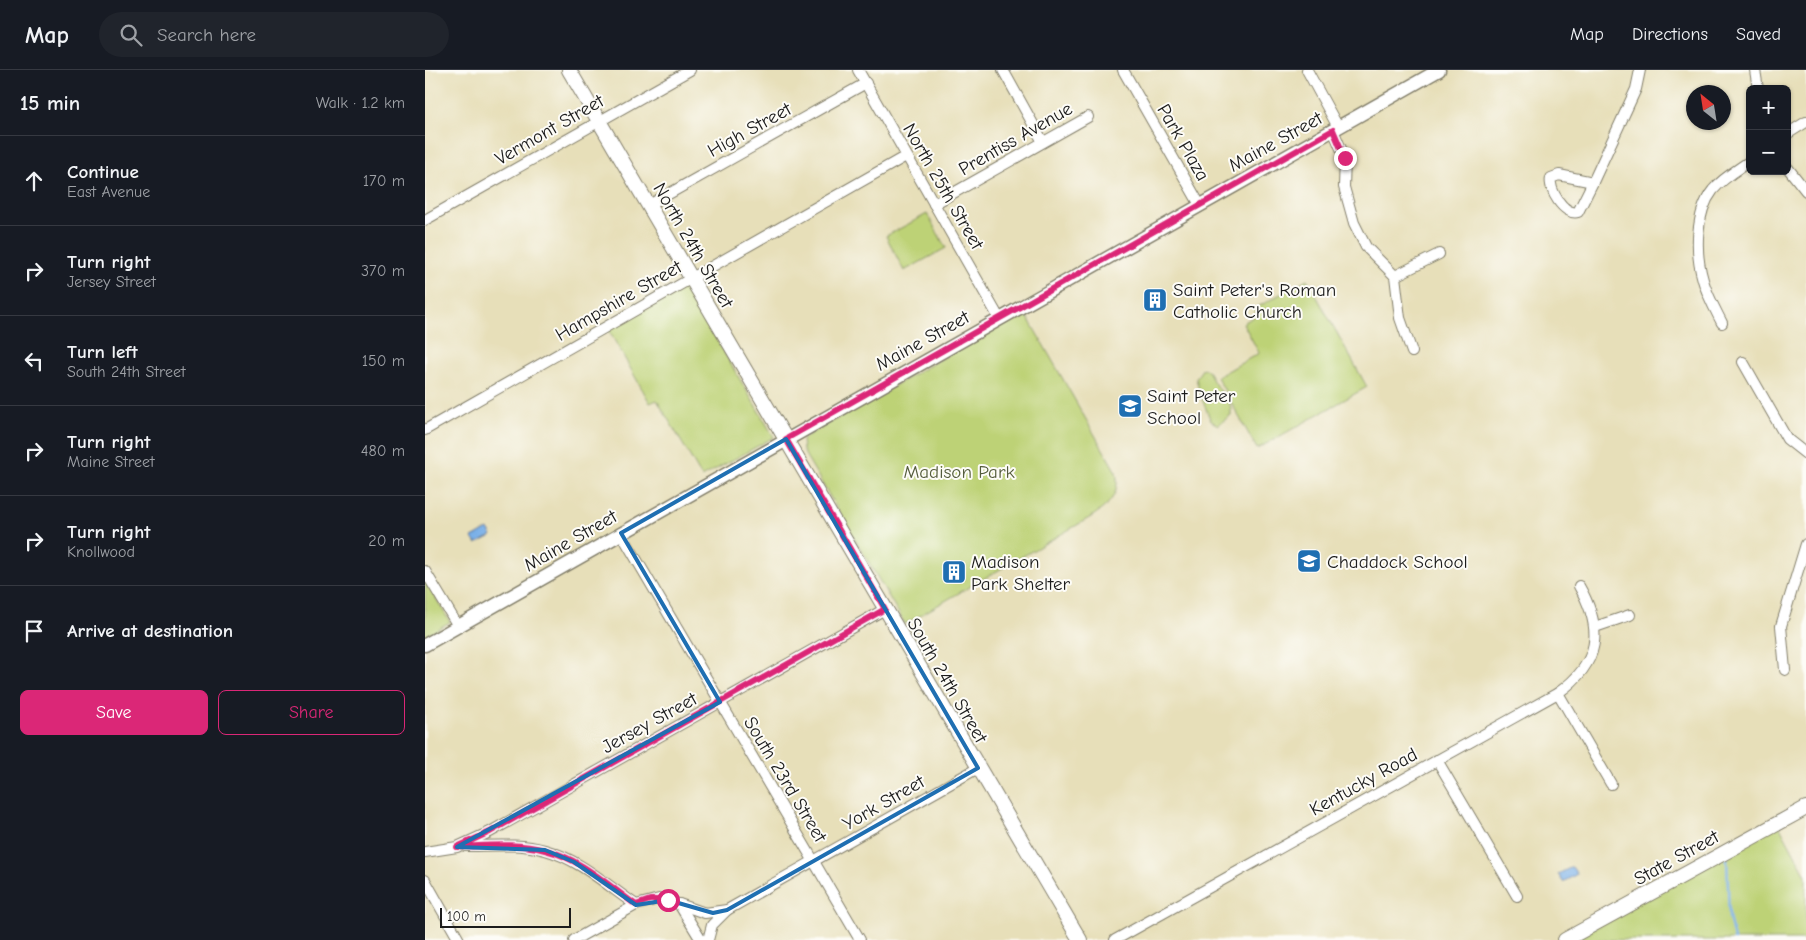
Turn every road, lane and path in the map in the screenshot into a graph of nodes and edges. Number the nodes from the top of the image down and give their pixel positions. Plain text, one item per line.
1 (569, 70) edge
2 (690, 70) edge
3 (858, 70) edge
4 (1003, 70) edge
5 (1123, 70) edge
6 (1307, 70) edge
7 (1640, 70) edge
8 (1755, 70) edge
9 (1432, 72) edge
10 (866, 83) junction
11 (1757, 85) edge
12 (1087, 117) dead end
13 (599, 121) junction
14 (1806, 122) edge
15 (1335, 128) junction
16 (1791, 131) edge
17 (1043, 142) junction
18 (907, 156) junction
19 (1746, 164) edge
20 (1791, 172) edge
21 (1593, 182) junction
22 (1806, 191) edge
23 (934, 204) junction
24 (649, 205) junction
25 (1200, 205) junction
26 (425, 220) edge
27 (1439, 254) dead end
28 (1395, 276) junction
29 (692, 278) junction
30 (999, 318) junction
31 (1722, 323) dead end
32 (1412, 352) dead end
33 (1743, 362) dead end
34 (425, 430) edge
35 (786, 439) junction
36 (1806, 454) edge
37 (621, 533) junction
38 (1806, 544) edge
39 (425, 571) edge
40 (1579, 586) dead end
41 (885, 609) junction
42 (1630, 615) dead end
43 (458, 626) junction
44 (1595, 627) junction
45 (425, 645) edge
46 (1785, 670) dead end
47 (1558, 693) junction
48 (720, 702) junction
49 (1437, 760) junction
50 (978, 768) junction
51 (1611, 784) dead end
52 (1806, 808) edge
53 (457, 847) junction
54 (425, 852) edge
55 (814, 861) junction
56 (425, 880) edge
57 (1517, 896) dead end
58 (679, 904) junction
59 (636, 905) junction
60 (727, 910) junction
61 (459, 940) edge
62 (574, 940) edge
63 (701, 940) edge
64 (708, 940) edge
65 (861, 940) edge
66 (1080, 940) edge
67 (1115, 940) edge
68 (1565, 940) edge

1 - 13 main road, North 24th Street
2 - 13 street, Vermont Street
3 - 10 street, North 25th Street
4 - 17 street
5 - 25 street, Park Plaza
6 - 15 street
7 - 21 street
8 - 11 street
9 - 15 street, Maine Street
10 - 18 street, North 25th Street
10 - 24 street, High Street
12 - 17 street, Prentiss Avenue
13 - 24 main road, North 24th Street
13 - 26 street, Vermont Street
14 - 16 street
15 - 25 street, Maine Street
15 - 28 street
17 - 23 street, Prentiss Avenue
18 - 23 street, North 25th Street
18 - 29 street, Hampshire Street
19 - 31 street
20 - 22 street
21 - 21 street
23 - 30 street, North 25th Street
24 - 29 main road, North 24th Street
25 - 30 street, Maine Street
27 - 28 street
28 - 32 street
29 - 34 street, Hampshire Street
29 - 35 main road, North 24th Street
30 - 35 street, Maine Street
33 - 36 street
35 - 37 street, Maine Street
35 - 41 main road, South 24th Street
37 - 43 street, Maine Street
37 - 48 street, South 23rd Street
38 - 46 street
39 - 43 street
40 - 44 street, Kentucky Road
41 - 48 street, Jersey Street
41 - 50 main road, South 24th Street
42 - 44 street
43 - 45 street, Maine Street
44 - 47 street, Kentucky Road
47 - 49 street, Kentucky Road
47 - 51 street
48 - 53 street, Jersey Street
48 - 55 street, South 23rd Street
49 - 57 street
49 - 67 street, Kentucky Road
50 - 55 street, York Street
50 - 66 main road, South 24th Street
52 - 68 main road, State Street
53 - 54 street, Jersey Street
53 - 59 street
55 - 60 street, York Street
55 - 65 street, South 23rd Street
56 - 61 street
58 - 59 street, York Street
58 - 60 street, York Street
58 - 63 street
59 - 62 street, York Street
60 - 64 street, York Street

